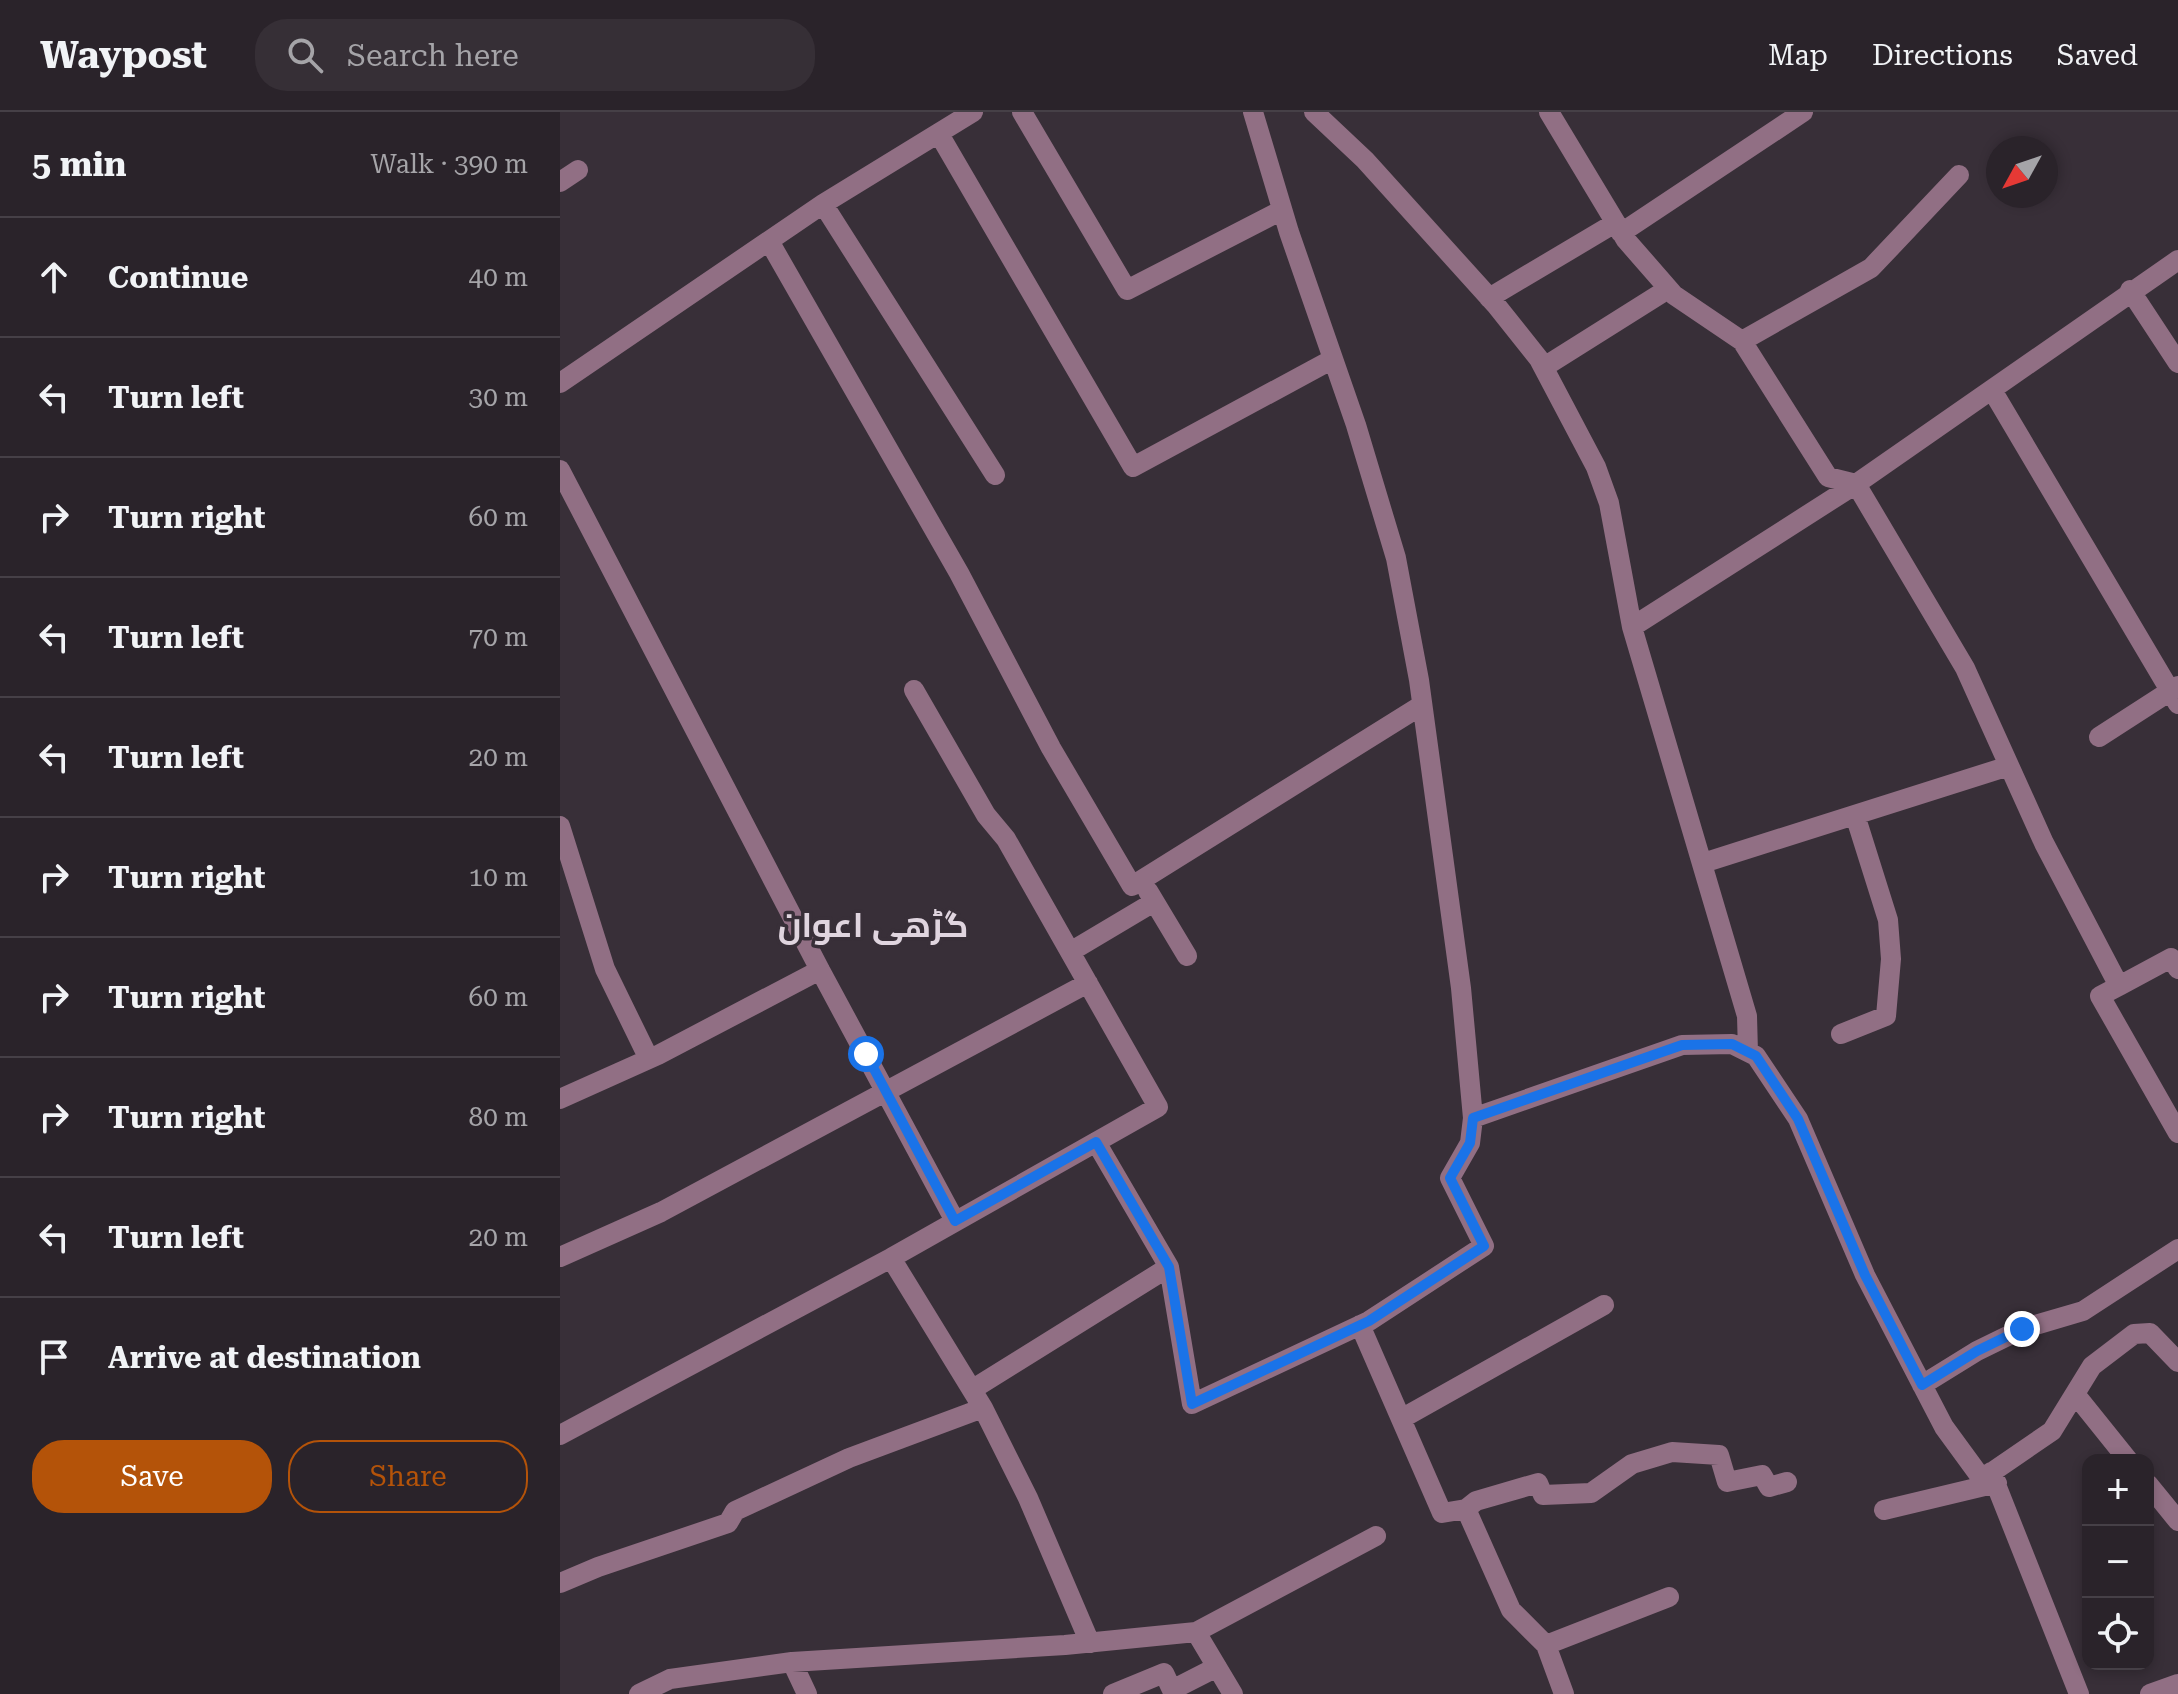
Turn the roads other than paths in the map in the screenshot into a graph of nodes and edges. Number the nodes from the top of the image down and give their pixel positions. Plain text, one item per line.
1 (973, 112) edge
2 (1022, 112) edge
3 (1253, 112) edge
4 (1314, 112) edge
5 (1549, 112) edge
6 (1803, 112) edge
7 (939, 134) junction
8 (1959, 175) dead end
9 (823, 204) junction
10 (1282, 210) junction
11 (1618, 228) junction
12 (769, 241) junction
13 (2178, 260) edge
14 (1668, 289) junction
15 (2130, 290) junction
16 (1489, 298) junction
17 (1742, 341) junction
18 (1333, 359) junction
19 (2178, 363) edge
20 (1544, 367) junction
21 (560, 383) edge
22 (1992, 390) junction
23 (560, 470) edge
24 (995, 475) dead end
25 (1856, 484) junction
26 (1632, 627) junction
27 (914, 690) dead end
28 (2175, 694) edge
29 (1422, 705) junction
30 (2099, 737) dead end
31 (2009, 766) junction
32 (1855, 815) junction
33 (560, 826) edge
34 (1703, 863) junction
35 (1142, 881) junction
36 (1154, 902) junction
37 (1070, 952) junction
38 (1187, 956) dead end
39 (2178, 969) edge
40 (820, 970) junction
41 (1088, 983) junction
42 (2119, 986) junction
43 (1841, 1034) dead end
44 (1748, 1052) junction
45 (649, 1059) junction
46 (887, 1092) junction
47 (560, 1099) edge
48 (1473, 1118) junction
49 (2178, 1133) edge
50 (1096, 1142) junction
51 (955, 1221) junction
52 (2178, 1249) edge
53 (560, 1257) edge
54 (891, 1258) junction
55 (1169, 1267) junction
56 (1604, 1305) dead end
57 (1360, 1325) junction
58 (2178, 1362) edge
59 (1922, 1385) junction
60 (973, 1389) junction
61 (2075, 1394) junction
62 (983, 1408) junction
63 (1401, 1419) junction
64 (560, 1435) edge
65 (2123, 1454) edge
66 (1994, 1478) junction
67 (1787, 1482) dead end
68 (2154, 1491) edge
69 (1466, 1509) junction
70 (1884, 1510) dead end
71 (2178, 1521) edge
72 (1376, 1536) dead end
73 (560, 1583) edge
74 (1669, 1597) dead end
75 (1196, 1632) junction
76 (1090, 1643) junction
77 (1546, 1645) junction
78 (792, 1662) junction
79 (1217, 1667) junction
80 (2178, 1684) edge
81 (1116, 1693) edge
82 (639, 1694) edge
83 (807, 1694) edge
84 (1233, 1694) edge
85 (1564, 1694) edge
86 (2079, 1694) edge
87 (2150, 1694) edge

1 - 7 street
2 - 10 street
3 - 10 street
4 - 16 street
5 - 11 street
6 - 11 street
7 - 9 street
7 - 18 street
8 - 17 street
9 - 12 street
9 - 24 street
10 - 18 street
11 - 14 street
11 - 16 street
12 - 21 street
12 - 35 street
13 - 15 street
14 - 17 street
14 - 20 street
15 - 19 street
15 - 22 street
16 - 20 street
17 - 25 street
18 - 29 street
20 - 26 street
22 - 25 street
22 - 28 street
23 - 40 street
25 - 26 street
25 - 31 street
26 - 34 street
27 - 37 street
28 - 30 street
29 - 35 street
29 - 48 street
31 - 32 street
31 - 42 street
32 - 34 street
32 - 43 street
33 - 45 street
34 - 44 street
35 - 36 street
36 - 37 street
36 - 38 street
37 - 41 street
39 - 42 street
40 - 45 street
40 - 46 street
41 - 46 street
41 - 50 street
42 - 49 street
44 - 48 street
44 - 59 street
45 - 47 street
46 - 51 street
46 - 53 street
48 - 57 street
50 - 51 street
50 - 55 street
51 - 54 street
52 - 59 street
54 - 60 street
54 - 64 street
55 - 57 street
55 - 60 street
56 - 63 street
57 - 63 street
58 - 61 street
59 - 66 street
60 - 62 street
61 - 65 street
61 - 66 street
62 - 73 street
62 - 76 street
63 - 69 street
66 - 70 street
66 - 86 street
67 - 69 street
68 - 71 street
69 - 77 street
72 - 75 street
74 - 77 street
75 - 76 street
75 - 79 street
76 - 78 street
77 - 85 street
78 - 82 street
78 - 83 street
79 - 81 street
79 - 84 street
80 - 87 street

